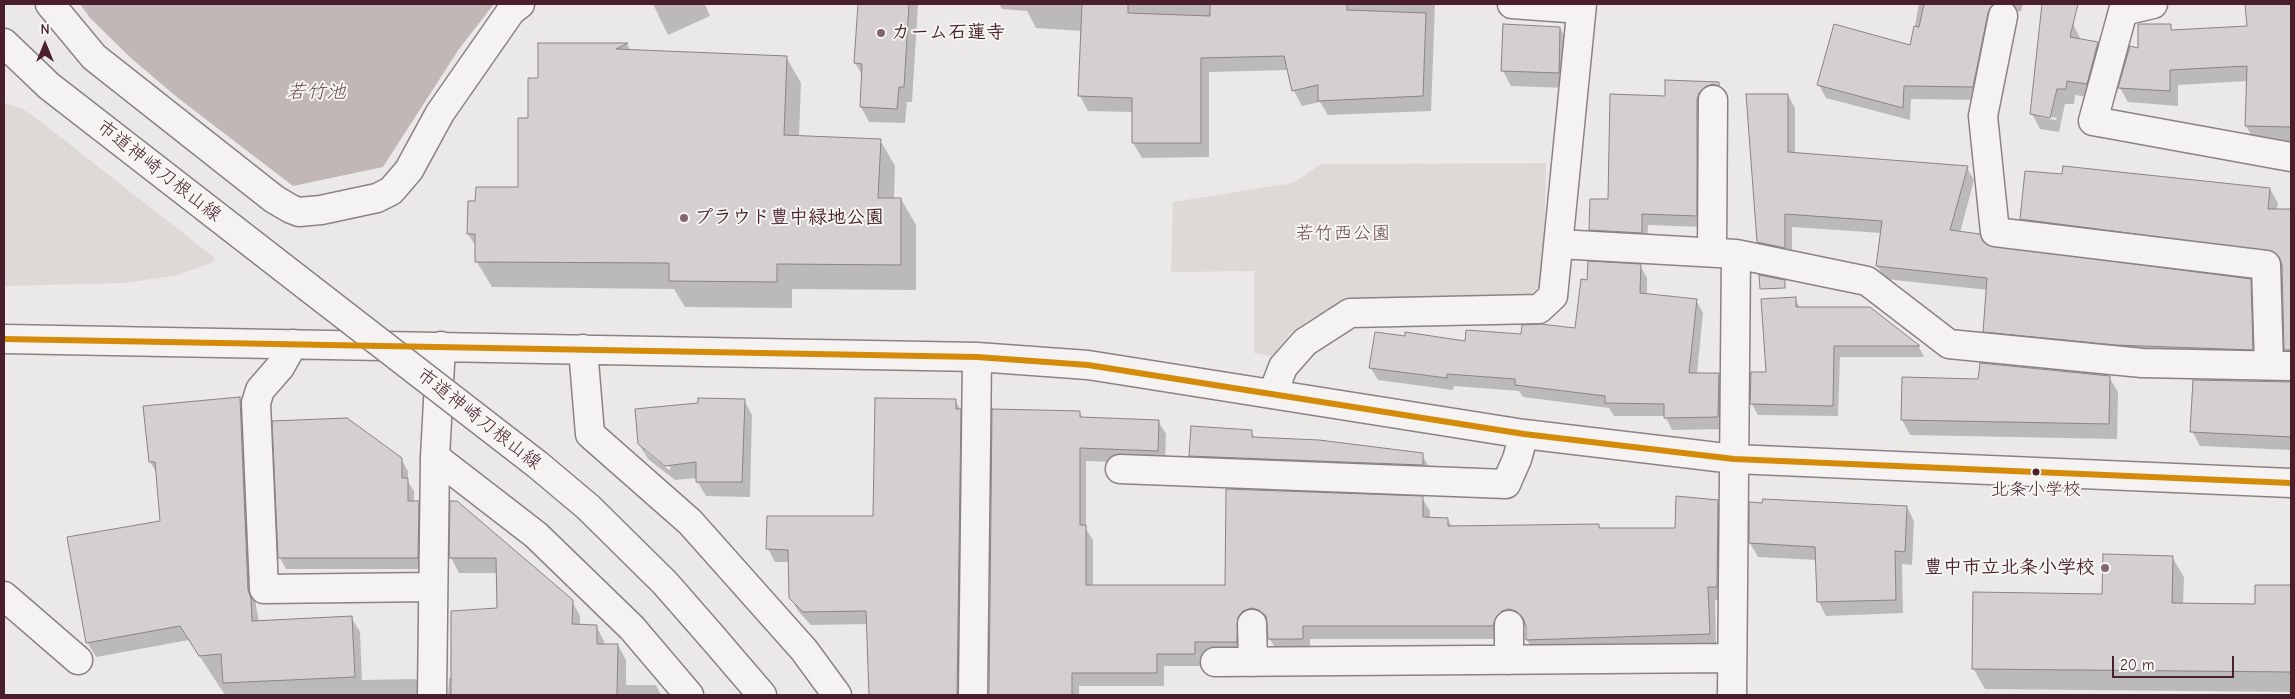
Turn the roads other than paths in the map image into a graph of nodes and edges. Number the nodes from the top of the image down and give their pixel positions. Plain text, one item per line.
1 (50, 4) edge
2 (520, 4) edge
3 (1512, 4) edge
4 (2153, 4) edge
5 (1582, 7) edge
6 (2003, 16) dead end
7 (4, 43) edge
8 (1713, 100) dead end
9 (2291, 157) edge
10 (1559, 244) junction
11 (1724, 253) junction
12 (4, 338) edge
13 (293, 344) junction
14 (441, 346) junction
15 (583, 349) junction
16 (977, 357) junction
17 (2280, 366) edge
18 (1273, 393) junction
19 (1524, 434) junction
20 (435, 457) junction
21 (1734, 459) junction
22 (1120, 469) dead end
23 (2291, 483) edge
24 (432, 587) junction
25 (4, 596) edge
26 (1252, 624) dead end
27 (1509, 625) dead end
28 (1731, 658) junction
29 (78, 660) dead end
30 (1509, 660) junction
31 (1215, 662) dead end
32 (1253, 662) junction
33 (432, 695) edge
34 (690, 695) edge
35 (762, 695) edge
36 (837, 695) edge
37 (973, 695) edge
38 (1732, 695) edge

1 - 2 street
3 - 5 street
4 - 9 street
5 - 10 street
6 - 17 street
7 - 35 street, 市道神崎刀根山線, bridge
8 - 11 street
10 - 11 street
10 - 18 street
11 - 17 street
11 - 21 street
12 - 13 street
13 - 14 street
13 - 24 street
14 - 15 street
14 - 20 street
15 - 16 street
15 - 36 street
16 - 18 street
16 - 37 street
18 - 19 street
19 - 21 street
19 - 22 street
20 - 24 street
20 - 34 street
21 - 23 street
21 - 28 street
24 - 33 street
25 - 29 street
26 - 32 street
27 - 30 street
28 - 30 street
28 - 38 street
30 - 32 street
31 - 32 street

